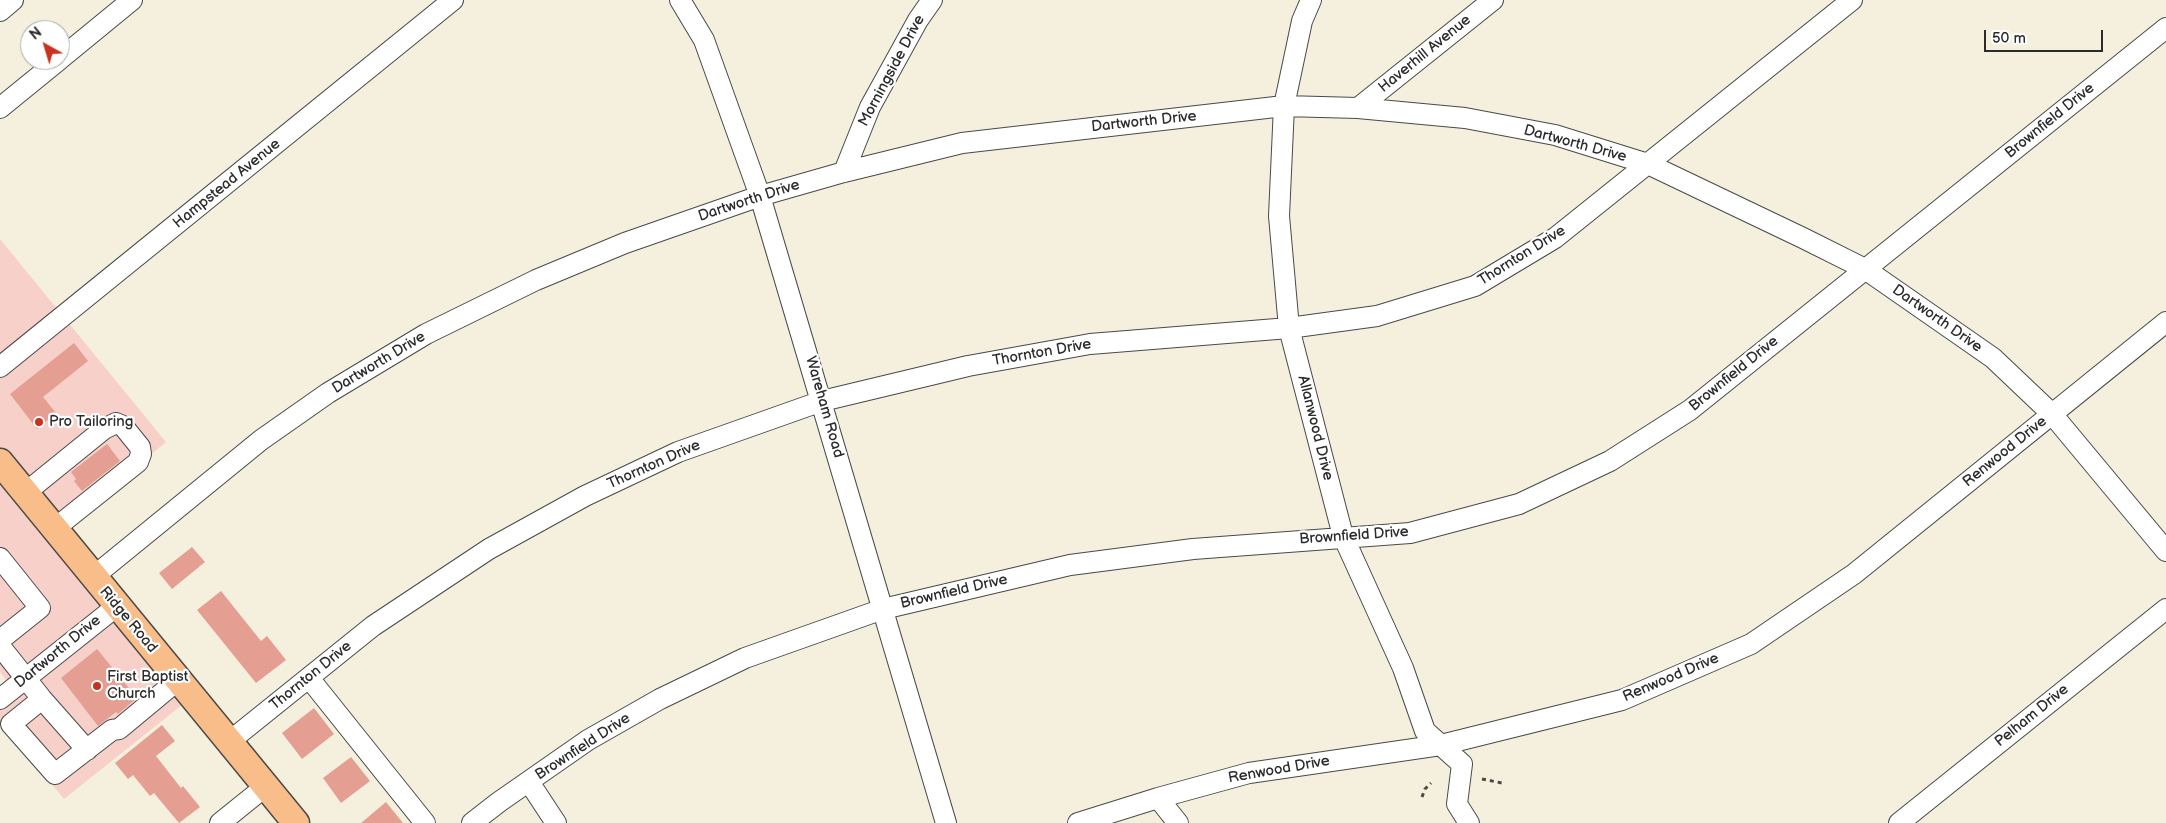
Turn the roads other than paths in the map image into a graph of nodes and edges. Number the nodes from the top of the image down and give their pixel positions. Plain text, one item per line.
1 (13, 0) edge
2 (132, 0) edge
3 (454, 0) edge
4 (680, 0) edge
5 (932, 0) edge
6 (1311, 0) edge
7 (1493, 0) edge
8 (1852, 0) edge
9 (0, 11) edge
10 (2166, 28) edge
11 (70, 51) edge
12 (47, 70) edge
13 (1284, 106) junction
14 (0, 108) edge
15 (1358, 108) junction
16 (1648, 164) junction
17 (844, 172) junction
18 (760, 196) junction
19 (1865, 269) junction
20 (2166, 322) edge
21 (1289, 328) junction
22 (0, 367) edge
23 (822, 401) junction
24 (2052, 414) junction
25 (0, 462) edge
26 (25, 493) junction
27 (54, 529) junction
28 (1343, 536) junction
29 (2166, 551) edge
30 (0, 558) edge
31 (93, 576) junction
32 (117, 606) junction
33 (882, 609) junction
34 (2166, 609) edge
35 (0, 640) edge
36 (0, 646) edge
37 (26, 678) junction
38 (309, 678) junction
39 (178, 680) junction
40 (0, 699) edge
41 (42, 699) junction
42 (230, 741) junction
43 (1441, 745) junction
44 (87, 750) junction
45 (529, 782) junction
46 (266, 786) junction
47 (1158, 798) junction
48 (1456, 814) edge
49 (220, 823) edge
50 (296, 823) edge
51 (425, 823) edge
52 (472, 823) edge
53 (556, 823) edge
54 (946, 823) edge
55 (1078, 823) edge
56 (1178, 823) edge
57 (1470, 823) edge
58 (1899, 823) edge

1 - 9 street
2 - 11 street
3 - 22 street, Hampstead Avenue
4 - 18 street, Wareham Road
5 - 17 street, Morningside Drive
6 - 13 street, Allanwood Drive
7 - 15 street, Haverhill Avenue
8 - 16 street, Thornton Drive
10 - 19 street, Brownfield Drive
12 - 14 street
13 - 15 street, Dartworth Drive
13 - 17 street, Dartworth Drive
13 - 21 street, Allanwood Drive
15 - 16 street, Dartworth Drive
16 - 19 street, Dartworth Drive
16 - 21 street, Thornton Drive
17 - 18 street, Dartworth Drive
18 - 23 street, Wareham Road
18 - 31 street, Dartworth Drive
19 - 24 street, Dartworth Drive
19 - 28 street, Brownfield Drive
20 - 24 street, Renwood Drive
21 - 23 street, Thornton Drive
21 - 28 street, Allanwood Drive
23 - 33 street, Wareham Road
23 - 38 street, Thornton Drive
24 - 29 street, Dartworth Drive
24 - 43 street, Renwood Drive
25 - 26 main road, Ridge Road
26 - 27 main road, Ridge Road
26 - 27 street
27 - 31 main road, Ridge Road
28 - 33 street, Brownfield Drive
28 - 43 street, Allanwood Drive
30 - 35 street
31 - 32 main road, Ridge Road
32 - 37 street, Dartworth Drive
32 - 39 main road, Ridge Road
33 - 45 street, Brownfield Drive
33 - 54 street, Wareham Road
34 - 58 street, Pelham Drive
36 - 37 street
37 - 40 street, Dartworth Drive
37 - 41 street
38 - 42 street, Thornton Drive
38 - 51 street
39 - 42 main road, Ridge Road
39 - 44 street
41 - 44 street
41 - 44 street
42 - 46 main road, Ridge Road
43 - 47 street, Renwood Drive
43 - 48 street, Allanwood Drive
45 - 52 street, Brownfield Drive
45 - 53 street
46 - 49 street
46 - 50 main road, Ridge Road
47 - 55 street, Renwood Drive
47 - 56 street
48 - 57 street, Allanwood Drive

